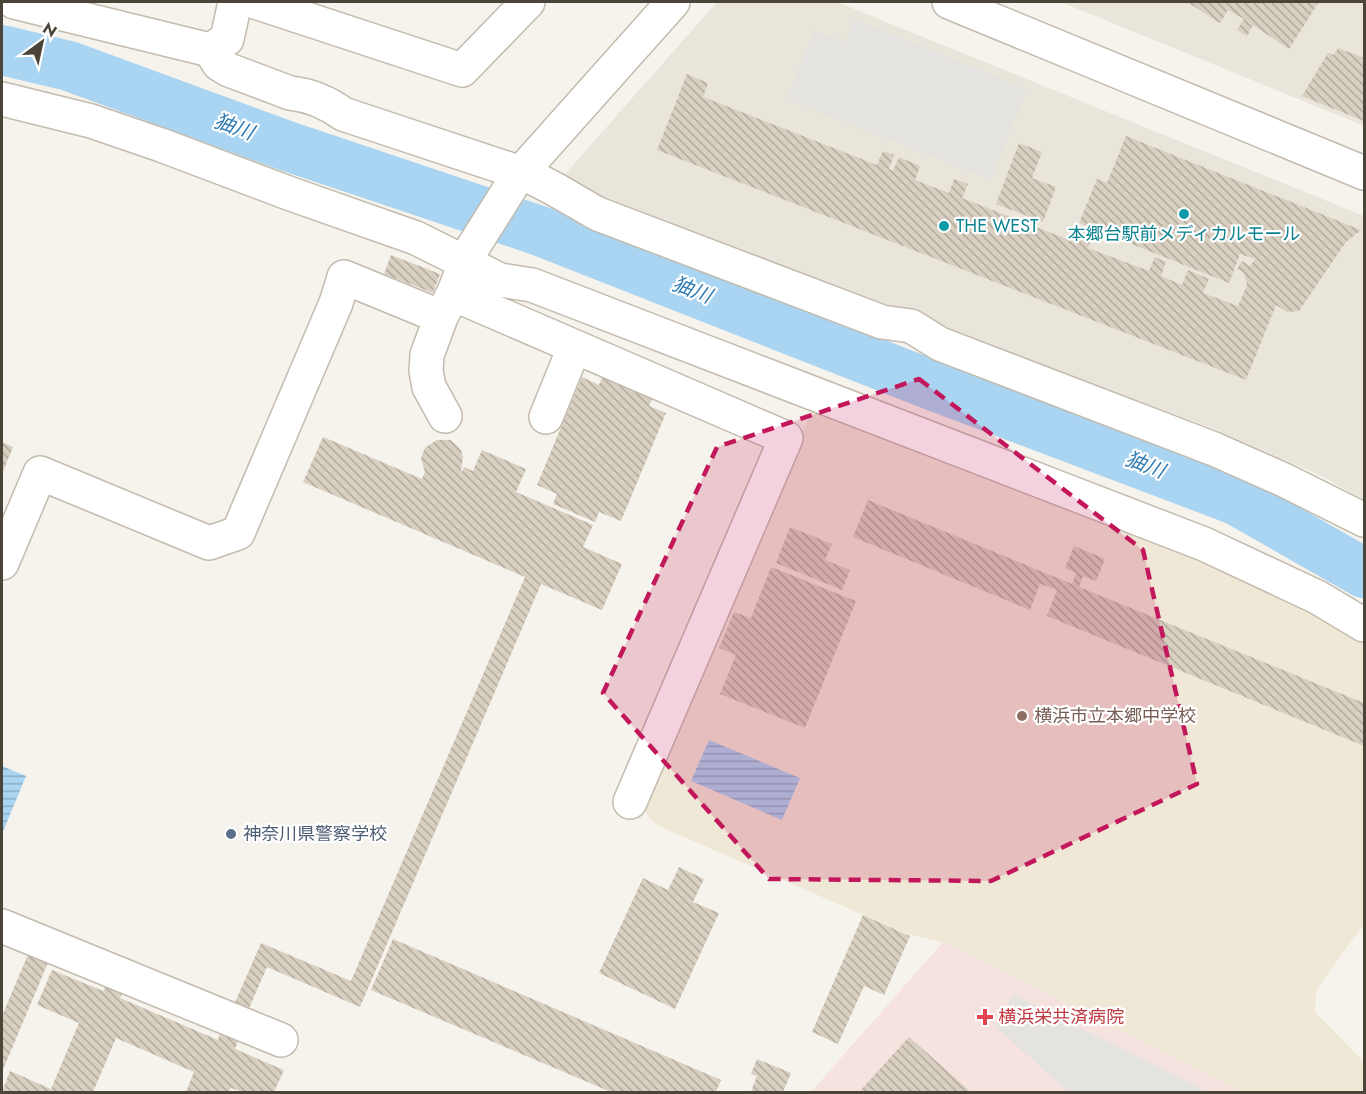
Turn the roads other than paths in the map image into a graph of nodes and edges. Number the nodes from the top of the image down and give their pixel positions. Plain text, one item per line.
1 (14, 2) edge
2 (235, 2) edge
3 (255, 2) edge
4 (528, 2) edge
5 (673, 2) edge
6 (949, 2) edge
7 (210, 50) junction
8 (2, 99) edge
9 (1365, 173) edge
10 (519, 175) junction
11 (468, 258) junction
12 (447, 306) junction
13 (574, 348) junction
14 (445, 416) dead end
15 (546, 417) dead end
16 (1365, 520) edge
17 (2, 563) edge
18 (1365, 625) edge
19 (630, 802) dead end
20 (2, 926) edge
21 (281, 1040) dead end

1 - 7 street
2 - 7 street
3 - 4 street
5 - 10 street
6 - 9 street
7 - 10 street
8 - 11 street
10 - 11 street
10 - 16 street
11 - 12 street
11 - 18 street
12 - 13 street
12 - 14 street
12 - 17 street
13 - 15 street
13 - 19 street
20 - 21 street

